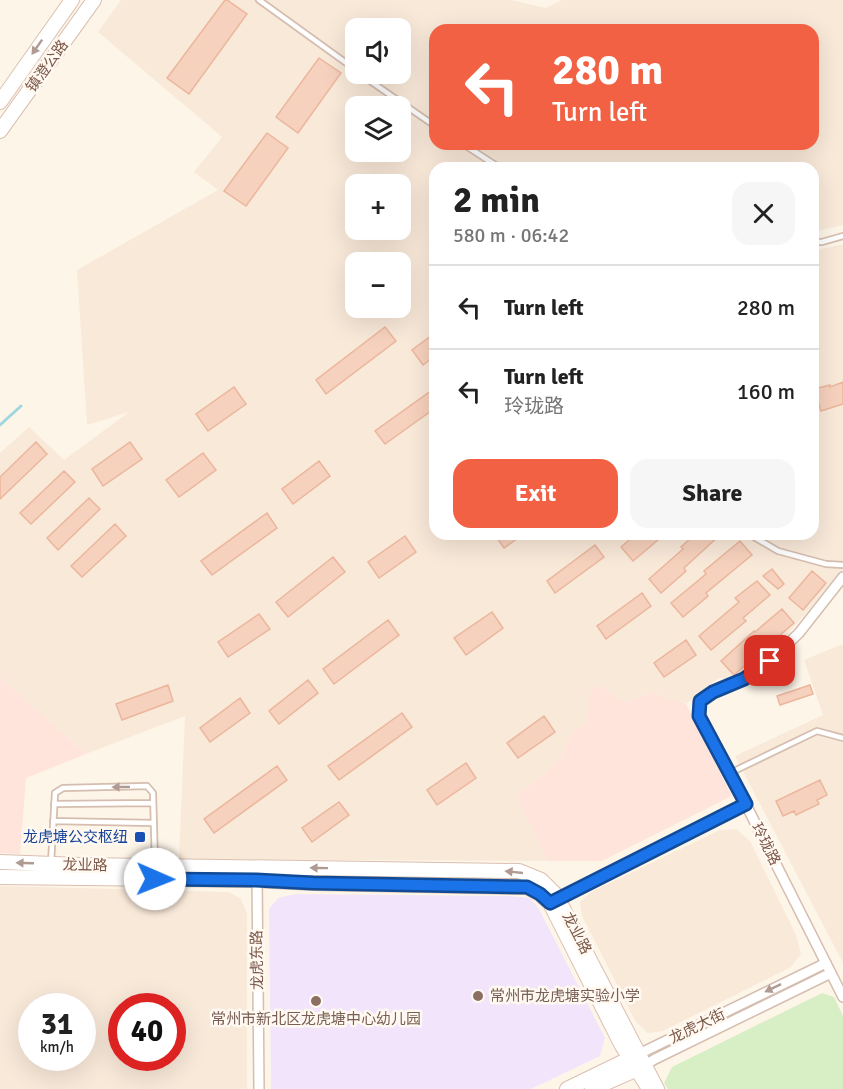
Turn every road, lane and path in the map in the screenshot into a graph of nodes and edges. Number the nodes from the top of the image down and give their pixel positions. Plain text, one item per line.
1 (72, 0) edge
2 (94, 0) edge
3 (259, 0) edge
4 (345, 62) edge
5 (374, 84) edge
6 (0, 102) edge
7 (429, 122) edge
8 (0, 131) edge
9 (472, 150) edge
10 (491, 162) edge
11 (843, 236) edge
12 (819, 242) edge
13 (759, 540) edge
14 (843, 565) edge
15 (843, 577) edge
16 (843, 738) edge
17 (730, 773) junction
18 (153, 802) junction
19 (54, 804) junction
20 (746, 804) junction
21 (53, 821) junction
22 (154, 823) junction
23 (0, 862) edge
24 (51, 871) junction
25 (155, 872) junction
26 (257, 873) junction
27 (0, 877) edge
28 (554, 901) junction
29 (826, 963) junction
30 (831, 973) junction
31 (843, 997) edge
32 (638, 1062) junction
33 (259, 1089) edge
34 (567, 1089) edge
35 (592, 1089) edge
36 (648, 1089) edge
37 (657, 1089) edge

1 -> 6 street, 镇澄公路
2 - 8 street, 镇澄公路
3 - 4 lane
5 - 7 lane
9 - 10 lane
11 - 12 lane
13 - 14 lane
15 - 17 street, 玲珑路
16 - 17 lane
17 - 20 street, 玲珑路
18 - 19 lane
18 -> 19 lane
18 - 22 lane
19 - 21 lane
20 - 28 street
20 - 29 street, 玲珑路
21 - 22 lane
21 - 24 lane
22 - 25 lane
24 -> 23 street, 龙业路
24 - 25 street, 龙业路
24 - 27 street, 龙业路
25 - 26 street, 龙业路
26 - 28 street, 龙业路
26 - 33 street, 龙虎东路
28 - 32 street, 龙业路
29 - 30 street, 玲珑路
29 -> 32 street, 龙虎大街
30 - 31 street, 玲珑路
30 - 32 street, 龙虎大街
32 - 34 street, 龙虎大街
32 - 35 street, 龙虎大街
32 - 36 street, 龙业路
32 - 37 street, 龙业路

